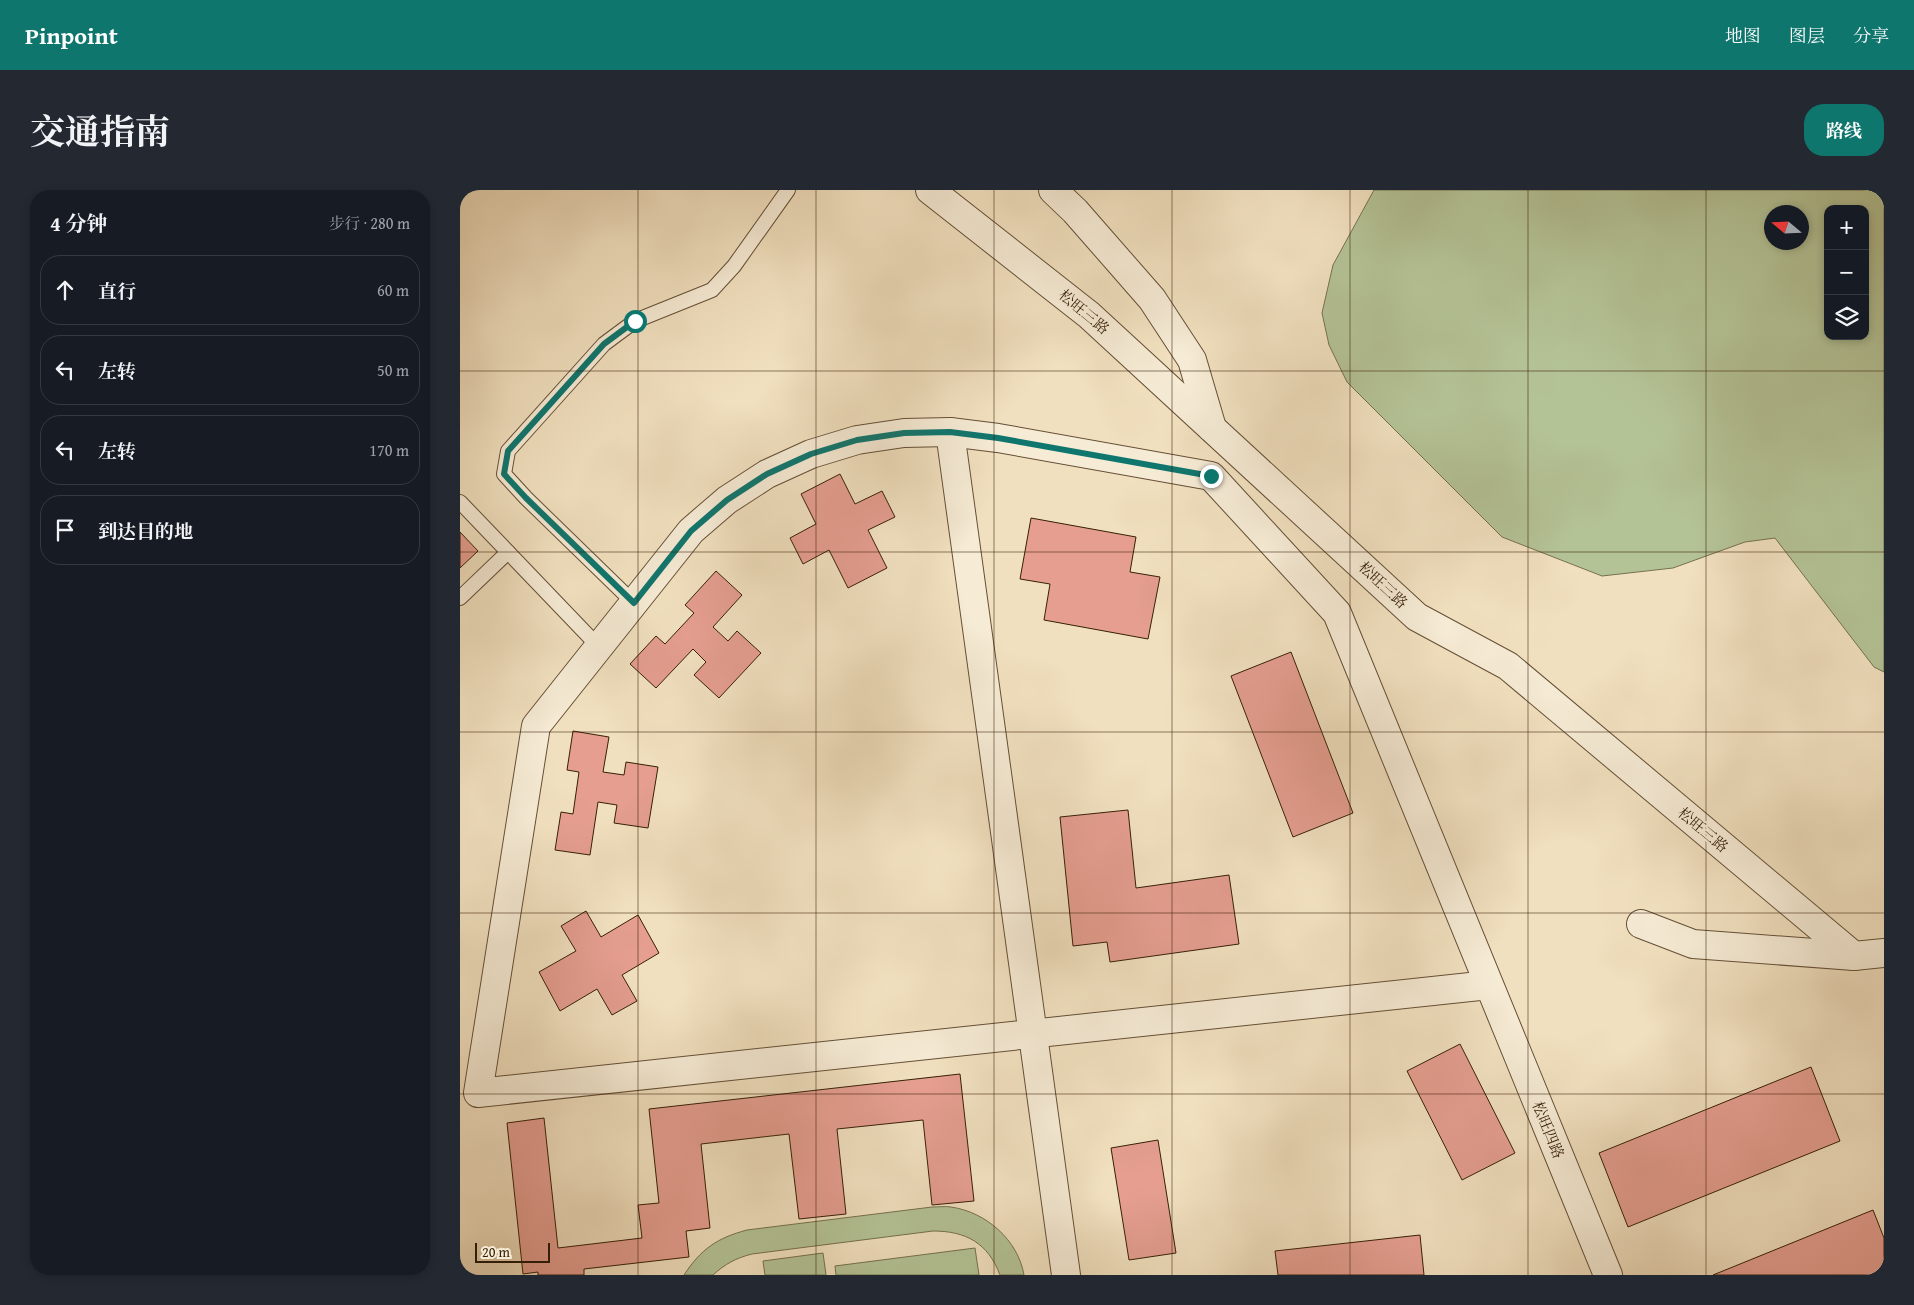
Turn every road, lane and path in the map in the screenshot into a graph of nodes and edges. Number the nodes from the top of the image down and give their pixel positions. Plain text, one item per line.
1 (788, 190) edge
2 (930, 190) edge
3 (1053, 190) edge
4 (1212, 428) junction
5 (950, 432) junction
6 (460, 502) edge
7 (508, 552) junction
8 (460, 598) edge
9 (634, 603) junction
10 (599, 647) junction
11 (1641, 924) dead end
12 (1884, 953) edge
13 (1854, 956) junction
14 (1489, 985) junction
15 (1033, 1033) junction
16 (1066, 1275) edge
17 (1608, 1275) edge

1 - 9 lane
2 - 4 street, 松旺三路
3 - 4 street
4 - 13 street, 松旺三路
5 - 9 street, 松旺四路
5 - 14 street, 松旺四路
5 - 15 street
6 - 7 lane
7 - 8 lane
7 - 10 lane
9 - 10 street, 松旺四路
10 - 15 street, 松旺四路
11 - 13 street
12 - 13 street
14 - 15 street
14 - 17 street, 松旺四路
15 - 16 street

